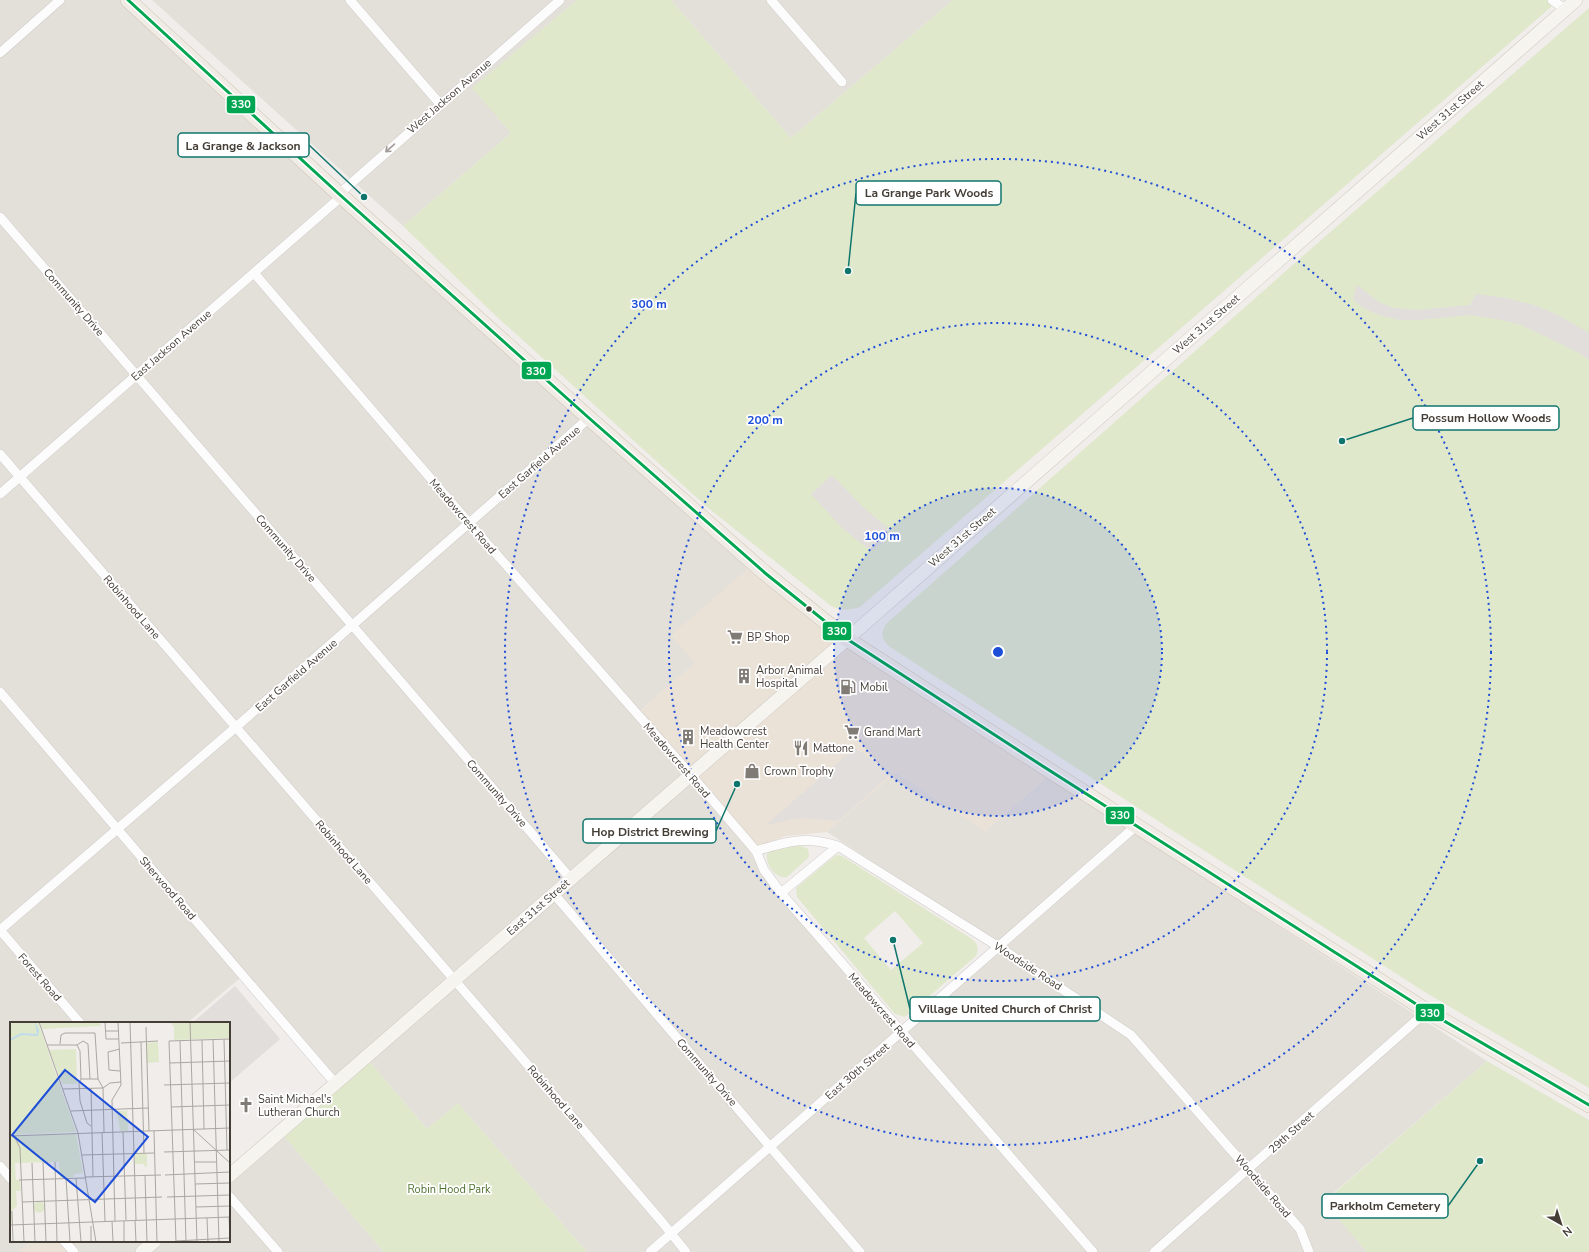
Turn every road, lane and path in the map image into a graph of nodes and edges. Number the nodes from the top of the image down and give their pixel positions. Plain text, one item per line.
1 (60, 0) edge
2 (128, 0) edge
3 (350, 0) edge
4 (560, 0) edge
5 (771, 0) edge
6 (1552, 0) edge
7 (1576, 0) edge
8 (1565, 9) junction
9 (0, 53) edge
10 (842, 82) dead end
11 (440, 104) junction
12 (340, 195) junction
13 (0, 217) edge
14 (254, 273) junction
15 (137, 375) junction
16 (589, 418) junction
17 (0, 454) edge
18 (20, 477) junction
19 (0, 494) edge
20 (469, 523) junction
21 (353, 625) junction
22 (847, 639) junction
23 (0, 692) edge
24 (236, 727) junction
25 (691, 774) junction
26 (1136, 826) junction
27 (118, 829) junction
28 (838, 846) junction
29 (756, 851) junction
30 (571, 879) junction
31 (781, 893) junction
32 (554, 894) junction
33 (0, 930) edge
34 (999, 947) junction
35 (454, 980) junction
36 (1427, 1011) junction
37 (79, 1022) edge
38 (901, 1032) junction
39 (335, 1083) junction
40 (1589, 1105) edge
41 (771, 1146) junction
42 (0, 1166) edge
43 (1248, 1170) junction
44 (230, 1175) edge
45 (10, 1178) edge
46 (230, 1197) edge
47 (671, 1233) junction
48 (65, 1242) edge
49 (154, 1242) edge
50 (74, 1252) edge
51 (142, 1252) edge
52 (278, 1252) edge
53 (650, 1252) edge
54 (686, 1252) edge
55 (860, 1252) edge
56 (1093, 1252) edge
57 (1154, 1252) edge
58 (1309, 1252) edge

1 - 9 street
2 - 12 main road
3 - 11 street
4 - 11 street, West Jackson Avenue
5 - 10 street
6 - 8 street
7 - 8 main road, West 31st Street
8 - 22 main road, West 31st Street
11 -> 12 street, West Jackson Avenue
12 - 14 street, East Jackson Avenue
12 - 16 main road
13 - 15 street, Community Drive
14 - 15 street, East Jackson Avenue
14 - 20 street, Meadowcrest Road
15 - 18 street, East Jackson Avenue
15 - 21 street, Community Drive
16 - 20 street, East Garfield Avenue
16 - 22 main road
17 - 18 street, Robinhood Lane
18 - 19 street, East Jackson Avenue
18 - 24 street, Robinhood Lane
20 - 21 street, East Garfield Avenue
20 - 25 street, Meadowcrest Road
21 - 24 street, East Garfield Avenue
21 - 30 street, Community Drive
22 - 25 main road, East 31st Street
22 - 26 main road
23 - 27 street, Sherwood Road
24 - 27 street, East Garfield Avenue
24 - 35 street, Robinhood Lane
25 - 29 street, Meadowcrest Road
25 - 30 main road, East 31st Street
26 - 34 street, East 30th Street
26 - 36 main road
27 - 33 street, East Garfield Avenue
27 - 39 street, Sherwood Road
28 - 29 street, Woodside Road
28 - 31 street
28 - 34 street, Woodside Road
29 - 31 street, Meadowcrest Road
30 - 32 main road, East 31st Street
31 - 38 street, Meadowcrest Road
32 - 35 main road, East 31st Street
32 - 41 street, Community Drive
33 - 37 street, Forest Road
34 - 38 street, East 30th Street
34 - 43 street, Woodside Road
35 - 39 main road, East 31st Street
35 - 47 street, Robinhood Lane
36 - 40 main road
36 - 43 street, 29th Street
38 - 41 street, East 30th Street
38 - 56 street, Meadowcrest Road
39 - 44 main road, East 31st Street
41 - 47 street, East 30th Street
41 - 55 street, Community Drive
42 - 45 street
43 - 57 street, 29th Street
43 - 58 street, Woodside Road
46 - 52 street
47 - 53 street, East 30th Street
47 - 54 street, Robinhood Lane
48 - 50 street
49 - 51 main road

